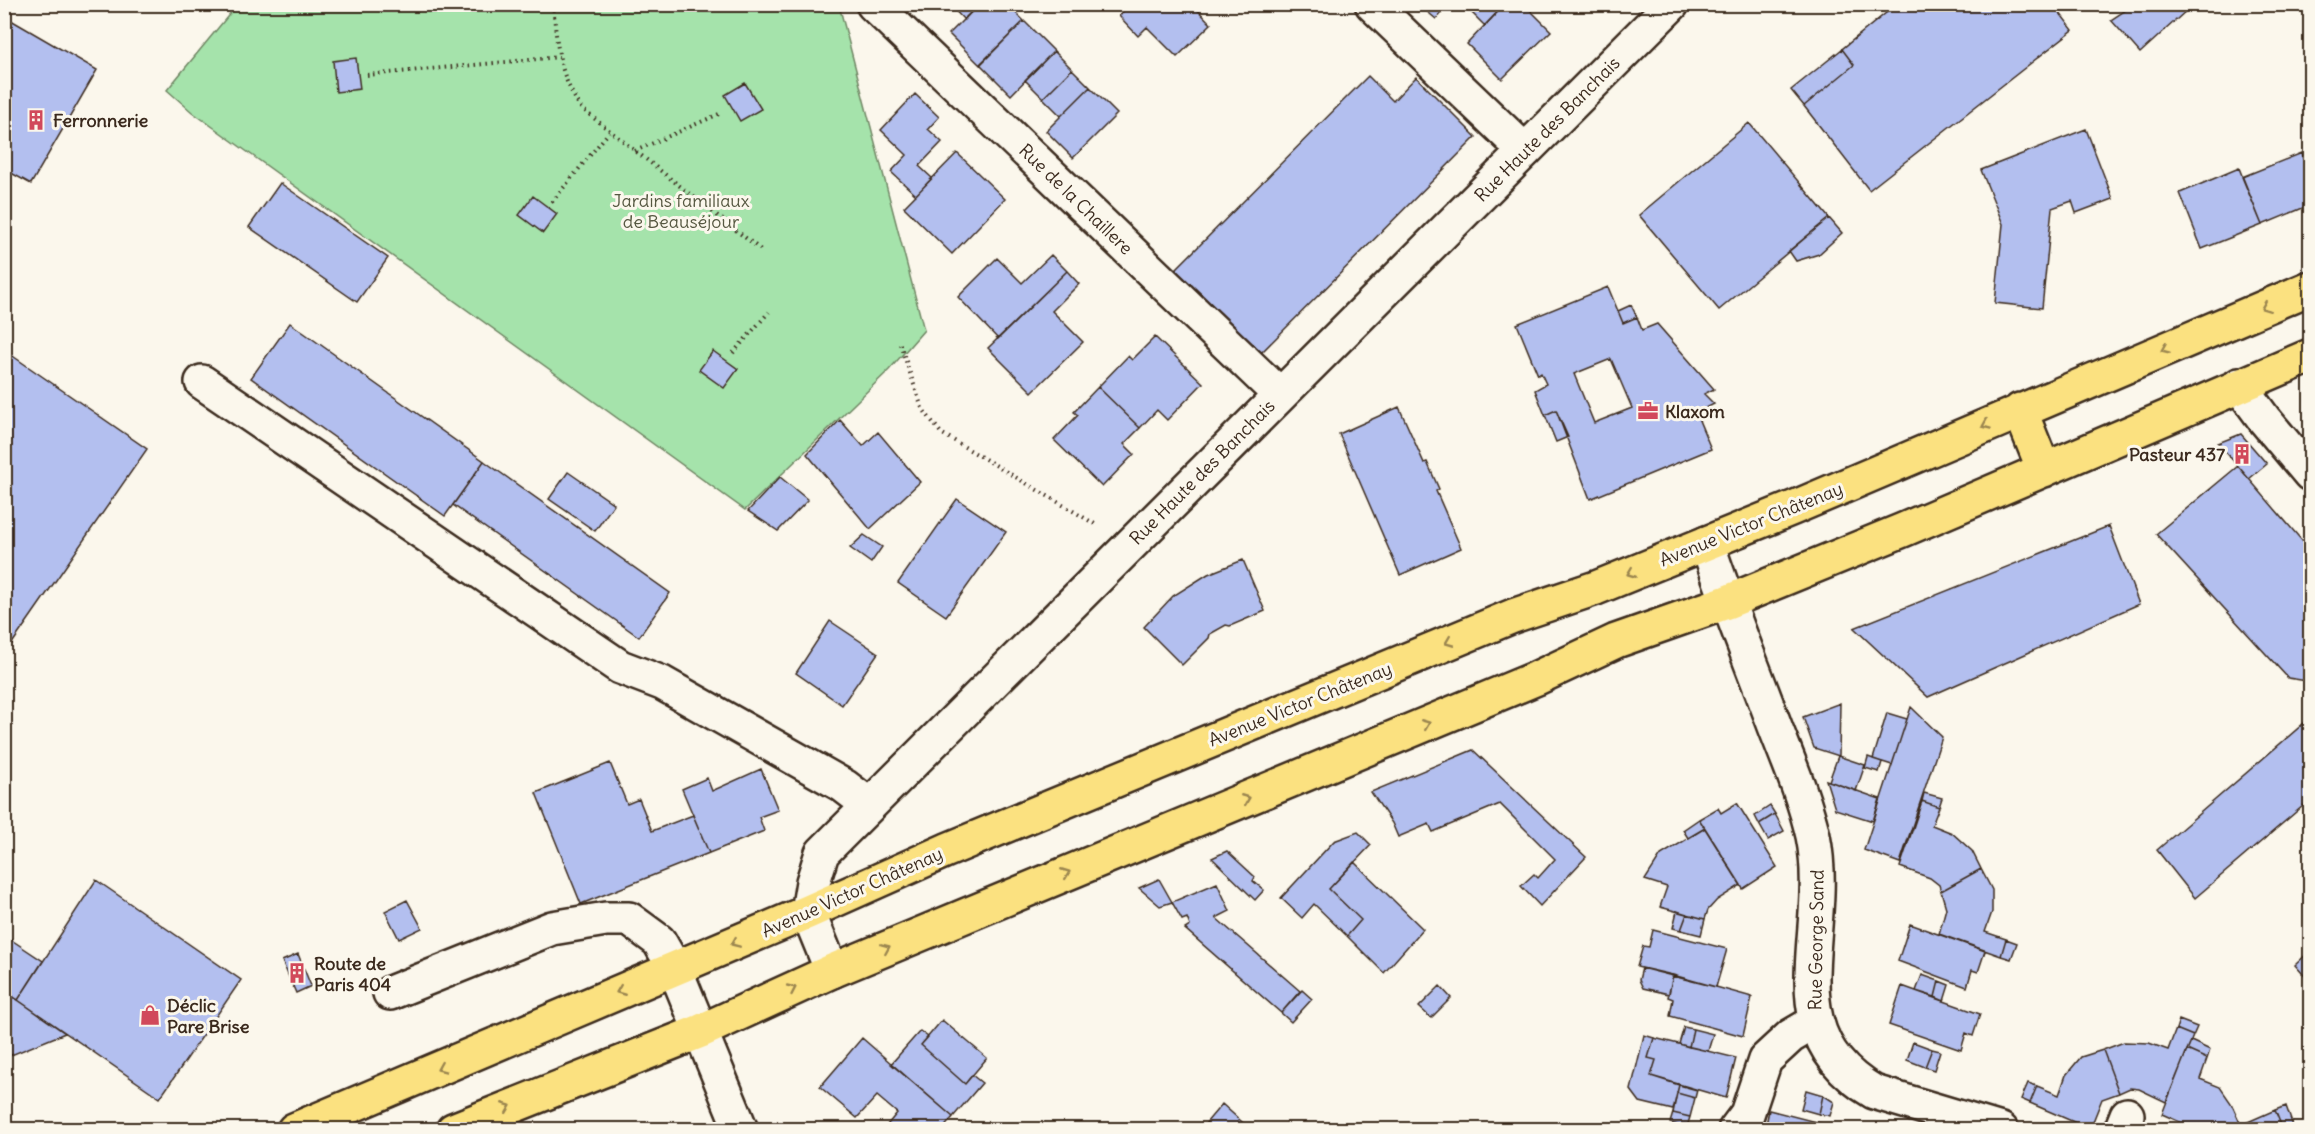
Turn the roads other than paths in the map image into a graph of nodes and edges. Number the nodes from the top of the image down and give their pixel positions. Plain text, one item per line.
1 (873, 4) edge
2 (1372, 4) edge
3 (1672, 4) edge
4 (1525, 151) junction
5 (2310, 288) edge
6 (2310, 356) edge
7 (202, 382) dead end
8 (2240, 385) junction
9 (1279, 394) junction
10 (2020, 410) junction
11 (2044, 470) junction
12 (2310, 474) edge
13 (1707, 543) junction
14 (1727, 602) junction
15 (869, 805) junction
16 (808, 912) junction
17 (675, 969) junction
18 (832, 970) junction
19 (390, 993) dead end
20 (1815, 1022) junction
21 (701, 1030) junction
22 (294, 1130) edge
23 (453, 1130) edge
24 (741, 1130) edge
25 (1735, 1130) edge
26 (2001, 1130) edge

1 - 9 street, Rue de la Chaillere
2 - 4 street
3 - 4 street, Rue Haute des Banchais
4 - 9 street, Rue Haute des Banchais
5 -> 10 main road, Avenue Victor Châtenay
6 - 8 main road
7 - 15 street
8 - 11 main road
8 - 12 street
9 - 15 street, Rue Haute des Banchais
10 - 11 main road
10 -> 13 main road, Avenue Victor Châtenay
11 - 14 main road
13 - 14 street, Rue George Sand
13 -> 16 main road, Avenue Victor Châtenay
18 -> 14 main road
14 - 20 street, Rue George Sand
15 - 16 street, Rue Haute des Banchais
16 -> 17 main road, Avenue Victor Châtenay
16 - 18 street
17 - 19 street
17 - 21 street
17 -> 22 main road, Avenue Victor Châtenay
21 -> 18 main road
20 - 25 street
20 - 26 street, Rue George Sand
23 -> 21 main road
21 - 24 street

